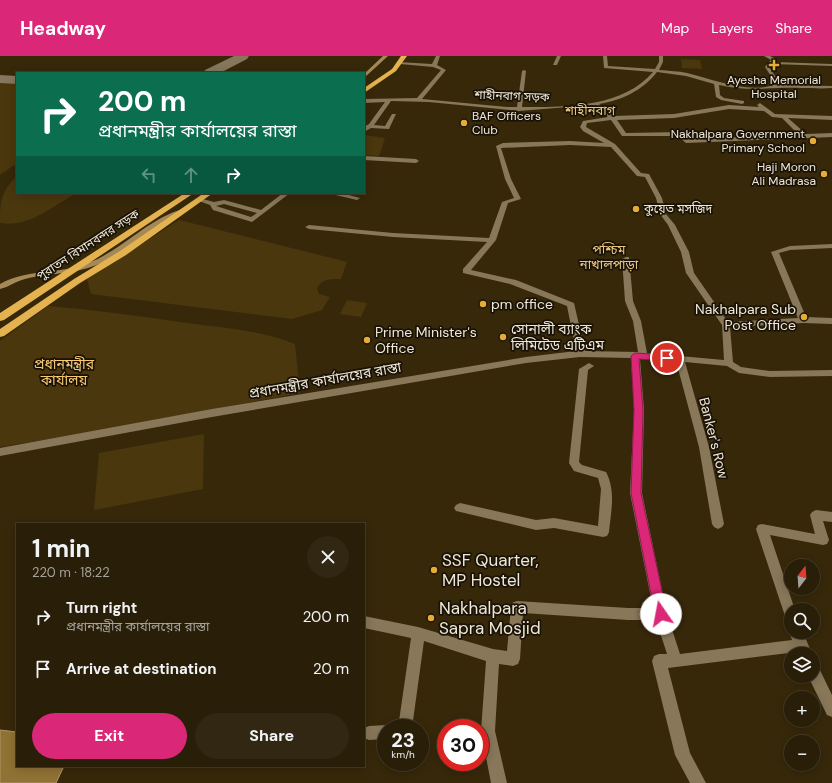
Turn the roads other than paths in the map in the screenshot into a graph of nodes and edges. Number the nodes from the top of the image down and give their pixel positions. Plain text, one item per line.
1 (386, 56) edge
2 (404, 56) edge
3 (438, 56) edge
4 (559, 56) edge
5 (604, 56) edge
6 (661, 56) edge
7 (766, 56) edge
8 (400, 63) junction
9 (772, 63) junction
10 (555, 64) dead end
11 (832, 65) edge
12 (434, 66) junction
13 (383, 69) dead end
14 (524, 71) dead end
15 (655, 71) junction
16 (365, 76) edge
17 (365, 83) edge
18 (716, 84) junction
19 (776, 87) junction
20 (832, 87) edge
21 (365, 90) edge
22 (389, 100) junction
23 (418, 100) junction
24 (365, 101) edge
25 (595, 104) junction
26 (383, 108) junction
27 (519, 109) junction
28 (764, 109) junction
29 (394, 114) junction
30 (402, 116) dead end
31 (783, 116) junction
32 (613, 118) junction
33 (832, 118) edge
34 (371, 126) junction
35 (365, 129) edge
36 (832, 135) edge
37 (804, 136) junction
38 (613, 145) junction
39 (365, 158) edge
40 (416, 161) dead end
41 (188, 194) edge
42 (208, 194) edge
43 (286, 194) edge
44 (335, 194) edge
45 (357, 198) dead end
46 (199, 200) junction
47 (183, 211) junction
48 (309, 227) dead end
49 (492, 240) junction
50 (832, 246) edge
51 (626, 259) dead end
52 (88, 260) junction
53 (73, 269) junction
54 (63, 276) junction
55 (0, 279) edge
56 (77, 281) junction
57 (0, 287) edge
58 (35, 295) junction
59 (49, 299) junction
60 (0, 318) edge
61 (803, 320) junction
62 (832, 321) edge
63 (726, 325) junction
64 (0, 334) edge
65 (581, 354) junction
66 (639, 356) junction
67 (680, 359) junction
68 (729, 363) junction
69 (589, 366) dead end
70 (832, 372) edge
71 (0, 452) edge
72 (460, 508) dead end
73 (832, 517) edge
74 (718, 524) dead end
75 (787, 603) edge
76 (661, 614) junction
77 (365, 622) edge
78 (418, 633) junction
79 (801, 644) edge
80 (493, 656) junction
81 (676, 661) junction
82 (819, 683) edge
83 (832, 710) edge
84 (406, 719) edge
85 (369, 733) dead end
86 (377, 733) edge
87 (499, 783) edge
88 (698, 783) edge

1 - 16 main road
2 - 8 highway
3 - 12 street
4 - 10 street
5 - 15 street
6 - 15 street, শাহীনবাগ সড়ক
7 - 9 street
8 - 12 street
8 - 21 highway
9 - 11 street
9 - 19 street
12 - 23 street
13 - 17 highway
14 - 27 street
15 - 18 street
15 - 25 street, শাহীনবাগ সড়ক
18 - 19 street
18 - 28 street
19 - 20 street
22 - 23 street, শাহীনবাগ সড়ক
22 - 24 street, শাহীনবাগ সড়ক
22 - 26 street
23 - 27 street, শাহীনবাগ সড়ক
25 - 27 street, শাহীনবাগ সড়ক
25 - 32 street
26 - 29 street
26 - 34 street
28 - 31 street
28 - 32 street
29 - 30 street
29 - 34 street
31 - 33 street
31 - 37 street
32 - 37 street
32 - 38 street
34 - 35 street
36 - 37 street
38 - 49 street
38 - 63 street
39 - 40 street
41 - 52 highway, পুরাতন বিমানবন্দর সড়ক
42 - 46 highway
43 - 46 street
44 - 45 street
46 - 47 highway
47 - 53 main road
47 - 56 highway
48 - 49 street
49 - 65 street
50 - 61 street
51 - 66 street
52 - 53 highway, পুরাতন বিমানবন্দর সড়ক
52 - 55 main road
53 - 54 highway, পুরাতন বিমানবন্দর সড়ক
53 - 57 main road
54 - 56 highway
54 - 58 highway, পুরাতন বিমানবন্দর সড়ক
56 - 59 highway
58 - 59 highway
58 - 60 highway, পুরাতন বিমানবন্দর সড়ক
59 - 64 highway
61 - 62 street
61 - 63 street
63 - 68 street
65 - 66 street, প্রধানমন্ত্রীর কার্যালয়ের রাস্তা
65 - 71 street, প্রধানমন্ত্রীর কার্যালয়ের রাস্তা
66 - 67 street, প্রধানমন্ত্রীর কার্যালয়ের রাস্তা
66 - 76 street
67 - 68 street, প্রধানমন্ত্রীর কার্যালয়ের রাস্তা
67 - 74 street, Banker's Row
68 - 70 street, প্রধানমন্ত্রীর কার্যালয়ের রাস্তা
69 - 72 street
73 - 75 street
76 - 80 street
76 - 81 street
77 - 78 street
78 - 80 street
78 - 84 street
79 - 81 street
80 - 87 street
81 - 88 street
82 - 83 street
85 - 86 street

